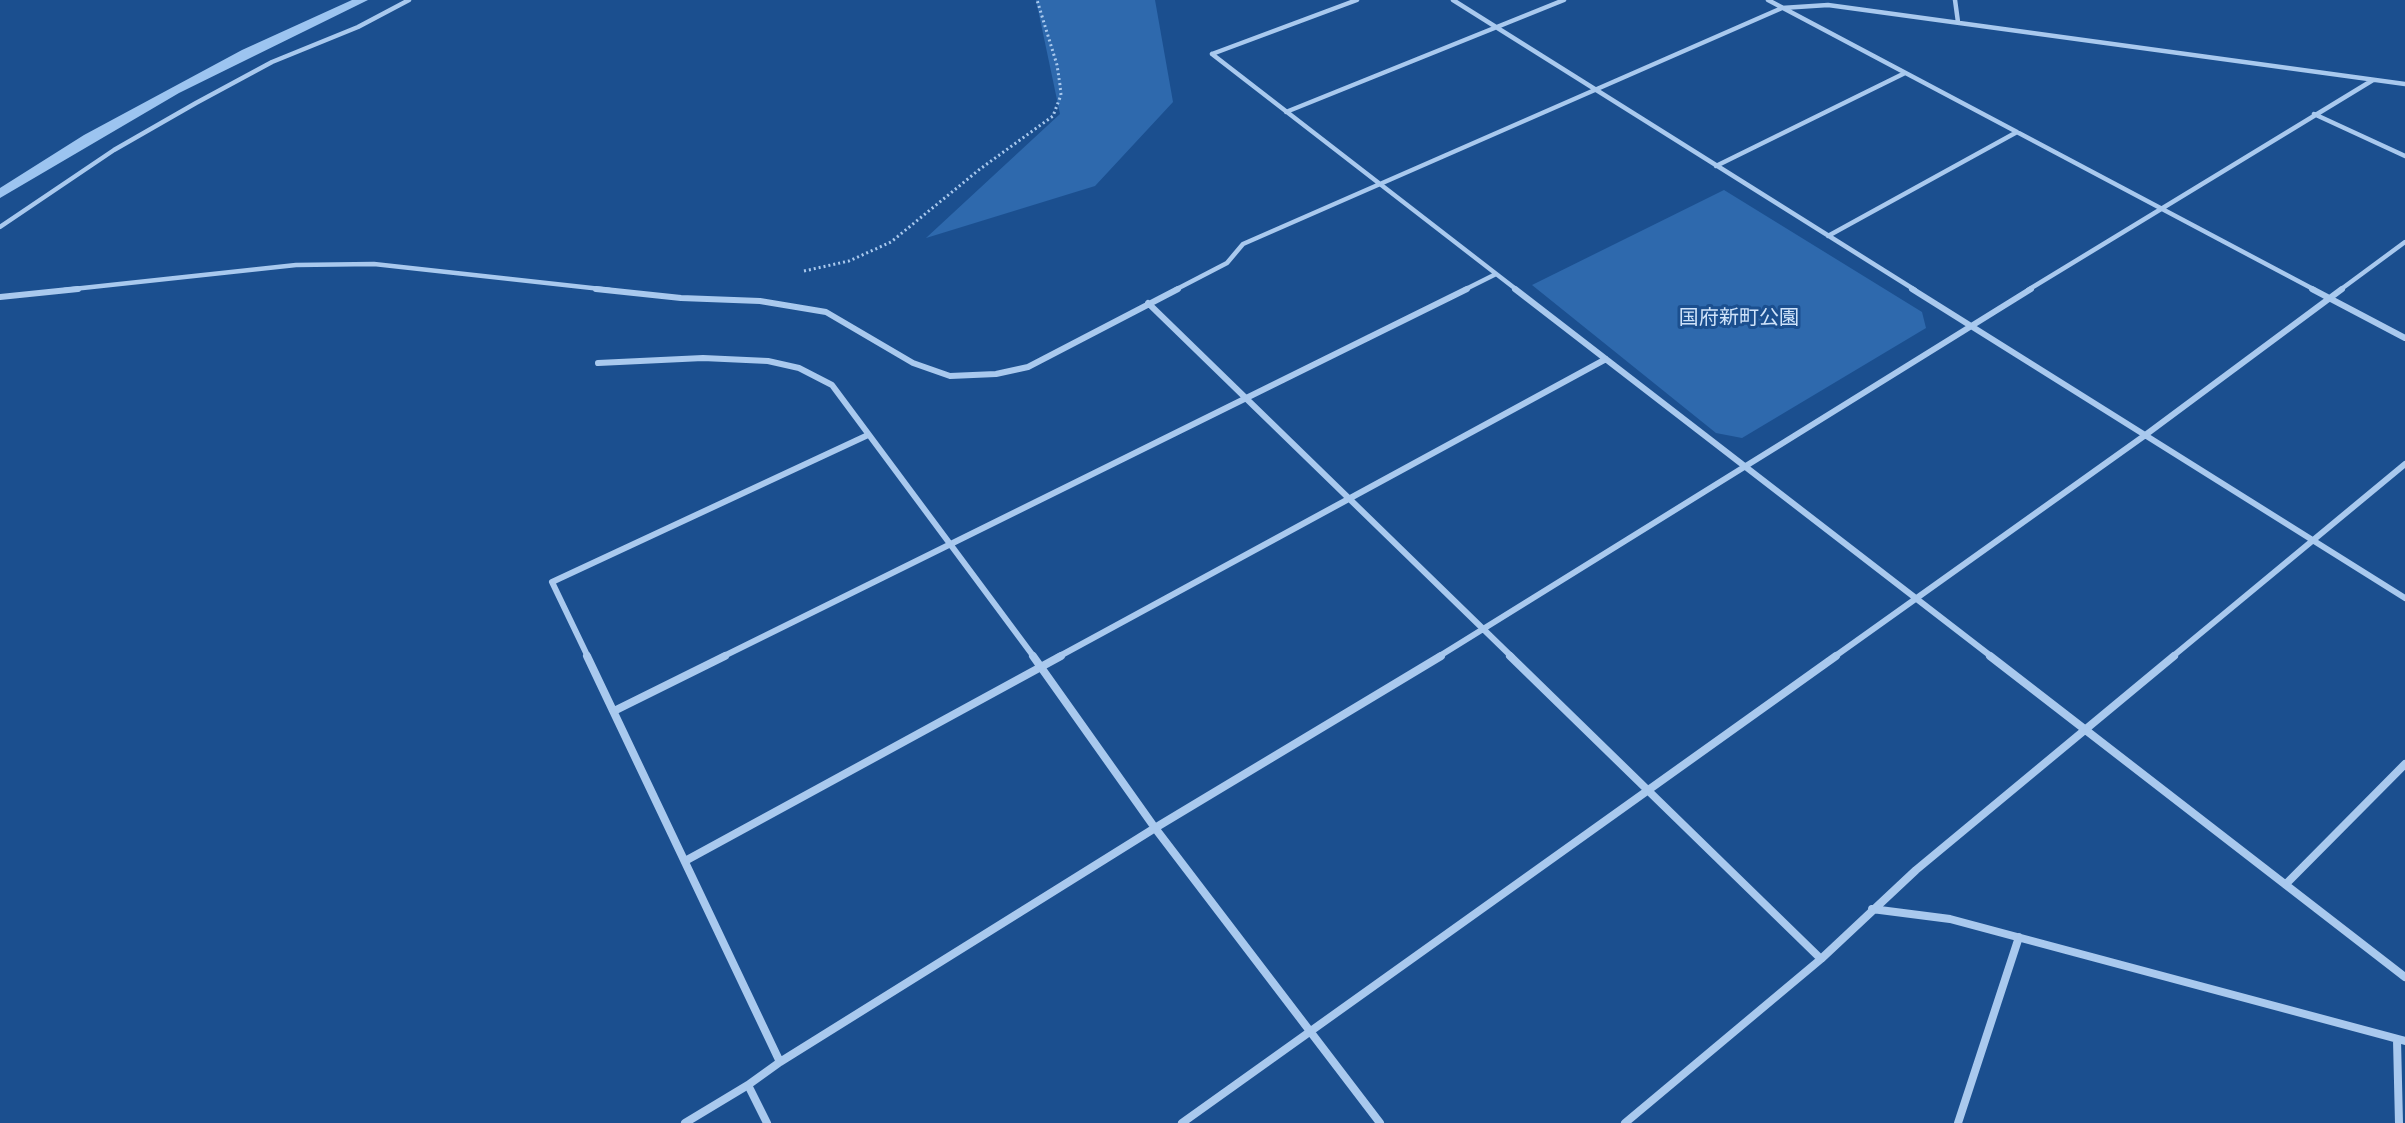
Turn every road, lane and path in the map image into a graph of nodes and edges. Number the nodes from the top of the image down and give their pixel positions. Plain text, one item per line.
1 (409, 0) edge
2 (1037, 0) edge
3 (1358, 0) edge
4 (1453, 0) edge
5 (1564, 0) edge
6 (1768, 0) edge
7 (1955, 0) edge
8 (1782, 8) junction
9 (1958, 22) junction
10 (1497, 27) junction
11 (1905, 73) junction
12 (2373, 80) junction
13 (2405, 84) edge
14 (1597, 90) junction
15 (1287, 112) junction
16 (2314, 114) junction
17 (2017, 132) junction
18 (2405, 156) edge
19 (1716, 166) junction
20 (1380, 186) junction
21 (2160, 208) junction
22 (0, 227) edge
23 (1828, 236) junction
24 (2405, 242) edge
25 (800, 271) dead end
26 (1496, 274) junction
27 (0, 297) edge
28 (2329, 297) junction
29 (1148, 303) junction
30 (1970, 326) junction
31 (2405, 338) edge
32 (1606, 359) junction
33 (598, 363) dead end
34 (1245, 397) junction
35 (868, 435) junction
36 (2144, 436) junction
37 (2405, 464) edge
38 (1745, 465) junction
39 (1349, 499) junction
40 (2312, 540) junction
41 (950, 544) junction
42 (2405, 598) edge
43 (1916, 599) junction
44 (1484, 630) junction
45 (1041, 667) junction
46 (614, 711) junction
47 (2085, 731) junction
48 (2405, 764) edge
49 (1648, 790) junction
50 (1155, 828) junction
51 (685, 861) junction
52 (2286, 884) junction
53 (1872, 909) junction
54 (2019, 937) junction
55 (1821, 959) junction
56 (2405, 977) edge
57 (1310, 1031) junction
58 (2401, 1040) edge
59 (780, 1062) junction
60 (748, 1085) junction
61 (685, 1123) edge
62 (767, 1123) edge
63 (1182, 1123) edge
64 (1380, 1123) edge
65 (1625, 1123) edge
66 (1959, 1123) edge
67 (2399, 1123) edge

1 - 22 street
2 - 25 path
3 - 15 street
4 - 10 street
5 - 10 street
6 - 8 street
7 - 9 street
8 - 9 street
8 - 11 street
8 - 14 street
9 - 12 street
10 - 14 street
10 - 15 street
11 - 17 street
11 - 19 street
12 - 13 street
12 - 16 street
14 - 19 street
14 - 20 street
15 - 20 street
16 - 18 street
16 - 21 street
17 - 21 street
17 - 23 street
19 - 23 street
20 - 26 street
20 - 29 street
21 - 28 street
21 - 30 street
23 - 30 street
24 - 28 street
26 - 32 street
26 - 34 street
27 - 29 street
28 - 31 street
28 - 36 street
29 - 34 street
30 - 36 street
30 - 38 street
32 - 38 street
32 - 39 street
33 - 35 street
34 - 39 street
34 - 41 street
35 - 41 street
35 - 46 street
36 - 40 street
36 - 43 street
37 - 40 street
38 - 43 street
38 - 44 street
39 - 44 street
39 - 45 street
40 - 42 street
40 - 47 street
41 - 45 street
41 - 46 street
43 - 47 street
43 - 49 street
44 - 49 street
44 - 50 street
45 - 50 street
45 - 51 street
46 - 51 street
47 - 52 street
47 - 53 street
48 - 52 street
49 - 55 street
49 - 57 street
50 - 57 street
50 - 59 street
51 - 59 street
52 - 56 street
53 - 54 street
53 - 55 street
54 - 58 street
54 - 66 street
55 - 65 street
57 - 63 street
57 - 64 street
58 - 67 street
59 - 60 street
60 - 61 street
60 - 62 street

